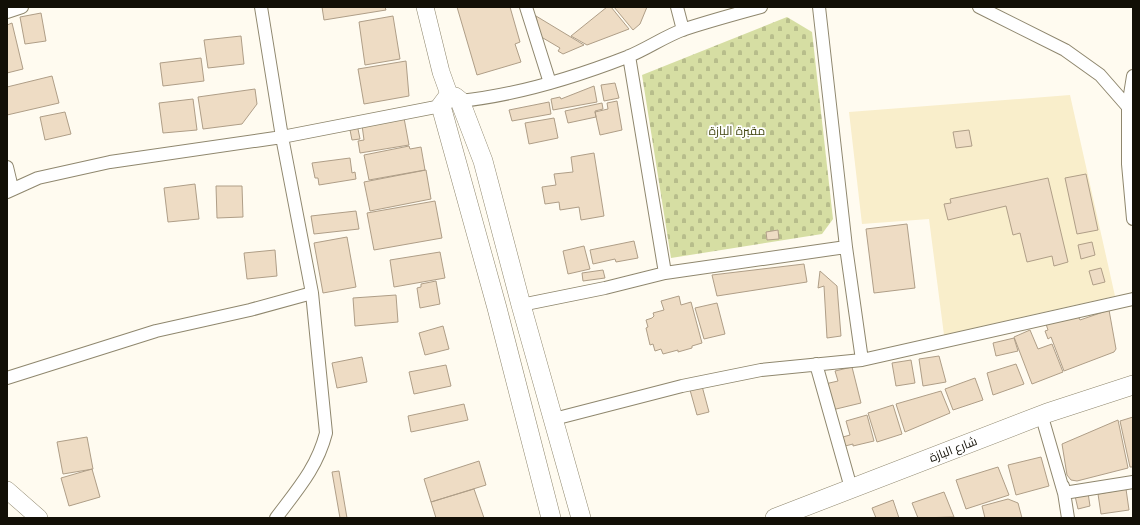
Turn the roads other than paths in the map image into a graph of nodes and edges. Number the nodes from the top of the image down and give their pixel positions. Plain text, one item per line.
1 (22, 7) edge
2 (261, 7) edge
3 (425, 7) edge
4 (526, 7) edge
5 (677, 7) edge
6 (761, 7) edge
7 (819, 7) edge
8 (979, 7) edge
9 (7, 12) edge
10 (683, 30) junction
11 (629, 56) junction
12 (1133, 76) edge
13 (550, 83) junction
14 (450, 101) junction
15 (1130, 106) edge
16 (282, 137) junction
17 (7, 167) edge
18 (10, 190) edge
19 (1133, 219) edge
20 (846, 247) junction
21 (665, 273) junction
22 (312, 293) junction
23 (1133, 299) edge
24 (521, 305) junction
25 (497, 308) junction
26 (862, 360) junction
27 (816, 364) junction
28 (7, 378) edge
29 (1133, 385) edge
30 (1133, 393) edge
31 (554, 419) junction
32 (1047, 423) junction
33 (1133, 482) edge
34 (851, 488) junction
35 (7, 490) edge
36 (1064, 493) junction
37 (39, 518) edge
38 (276, 518) edge
39 (552, 518) edge
40 (581, 518) edge
41 (775, 518) edge
42 (802, 518) edge
43 (1068, 518) edge

1 - 9 street
2 - 16 street
3 - 14 main road
4 - 13 street
5 - 10 street
6 - 10 street
7 - 20 street
8 - 15 street
10 - 11 street
11 - 13 street
11 - 21 street
12 - 15 street
13 - 14 street
14 - 16 street
14 - 24 main road
14 - 25 main road
15 - 19 street
16 - 18 street
16 - 22 street
17 - 18 street
20 - 21 street
20 - 26 street
21 - 24 street
22 - 28 street
22 - 38 street
23 - 26 street
24 - 25 main road
24 - 31 main road
25 - 39 main road
26 - 27 street
27 - 31 street
27 - 34 street
29 - 34 main road, شارع البازة
30 - 32 main road, شارع البازة
31 - 40 main road
32 - 36 street
32 - 42 main road, شارع البازة
33 - 36 street
34 - 41 main road, شارع البازة
35 - 37 main road
36 - 43 street

